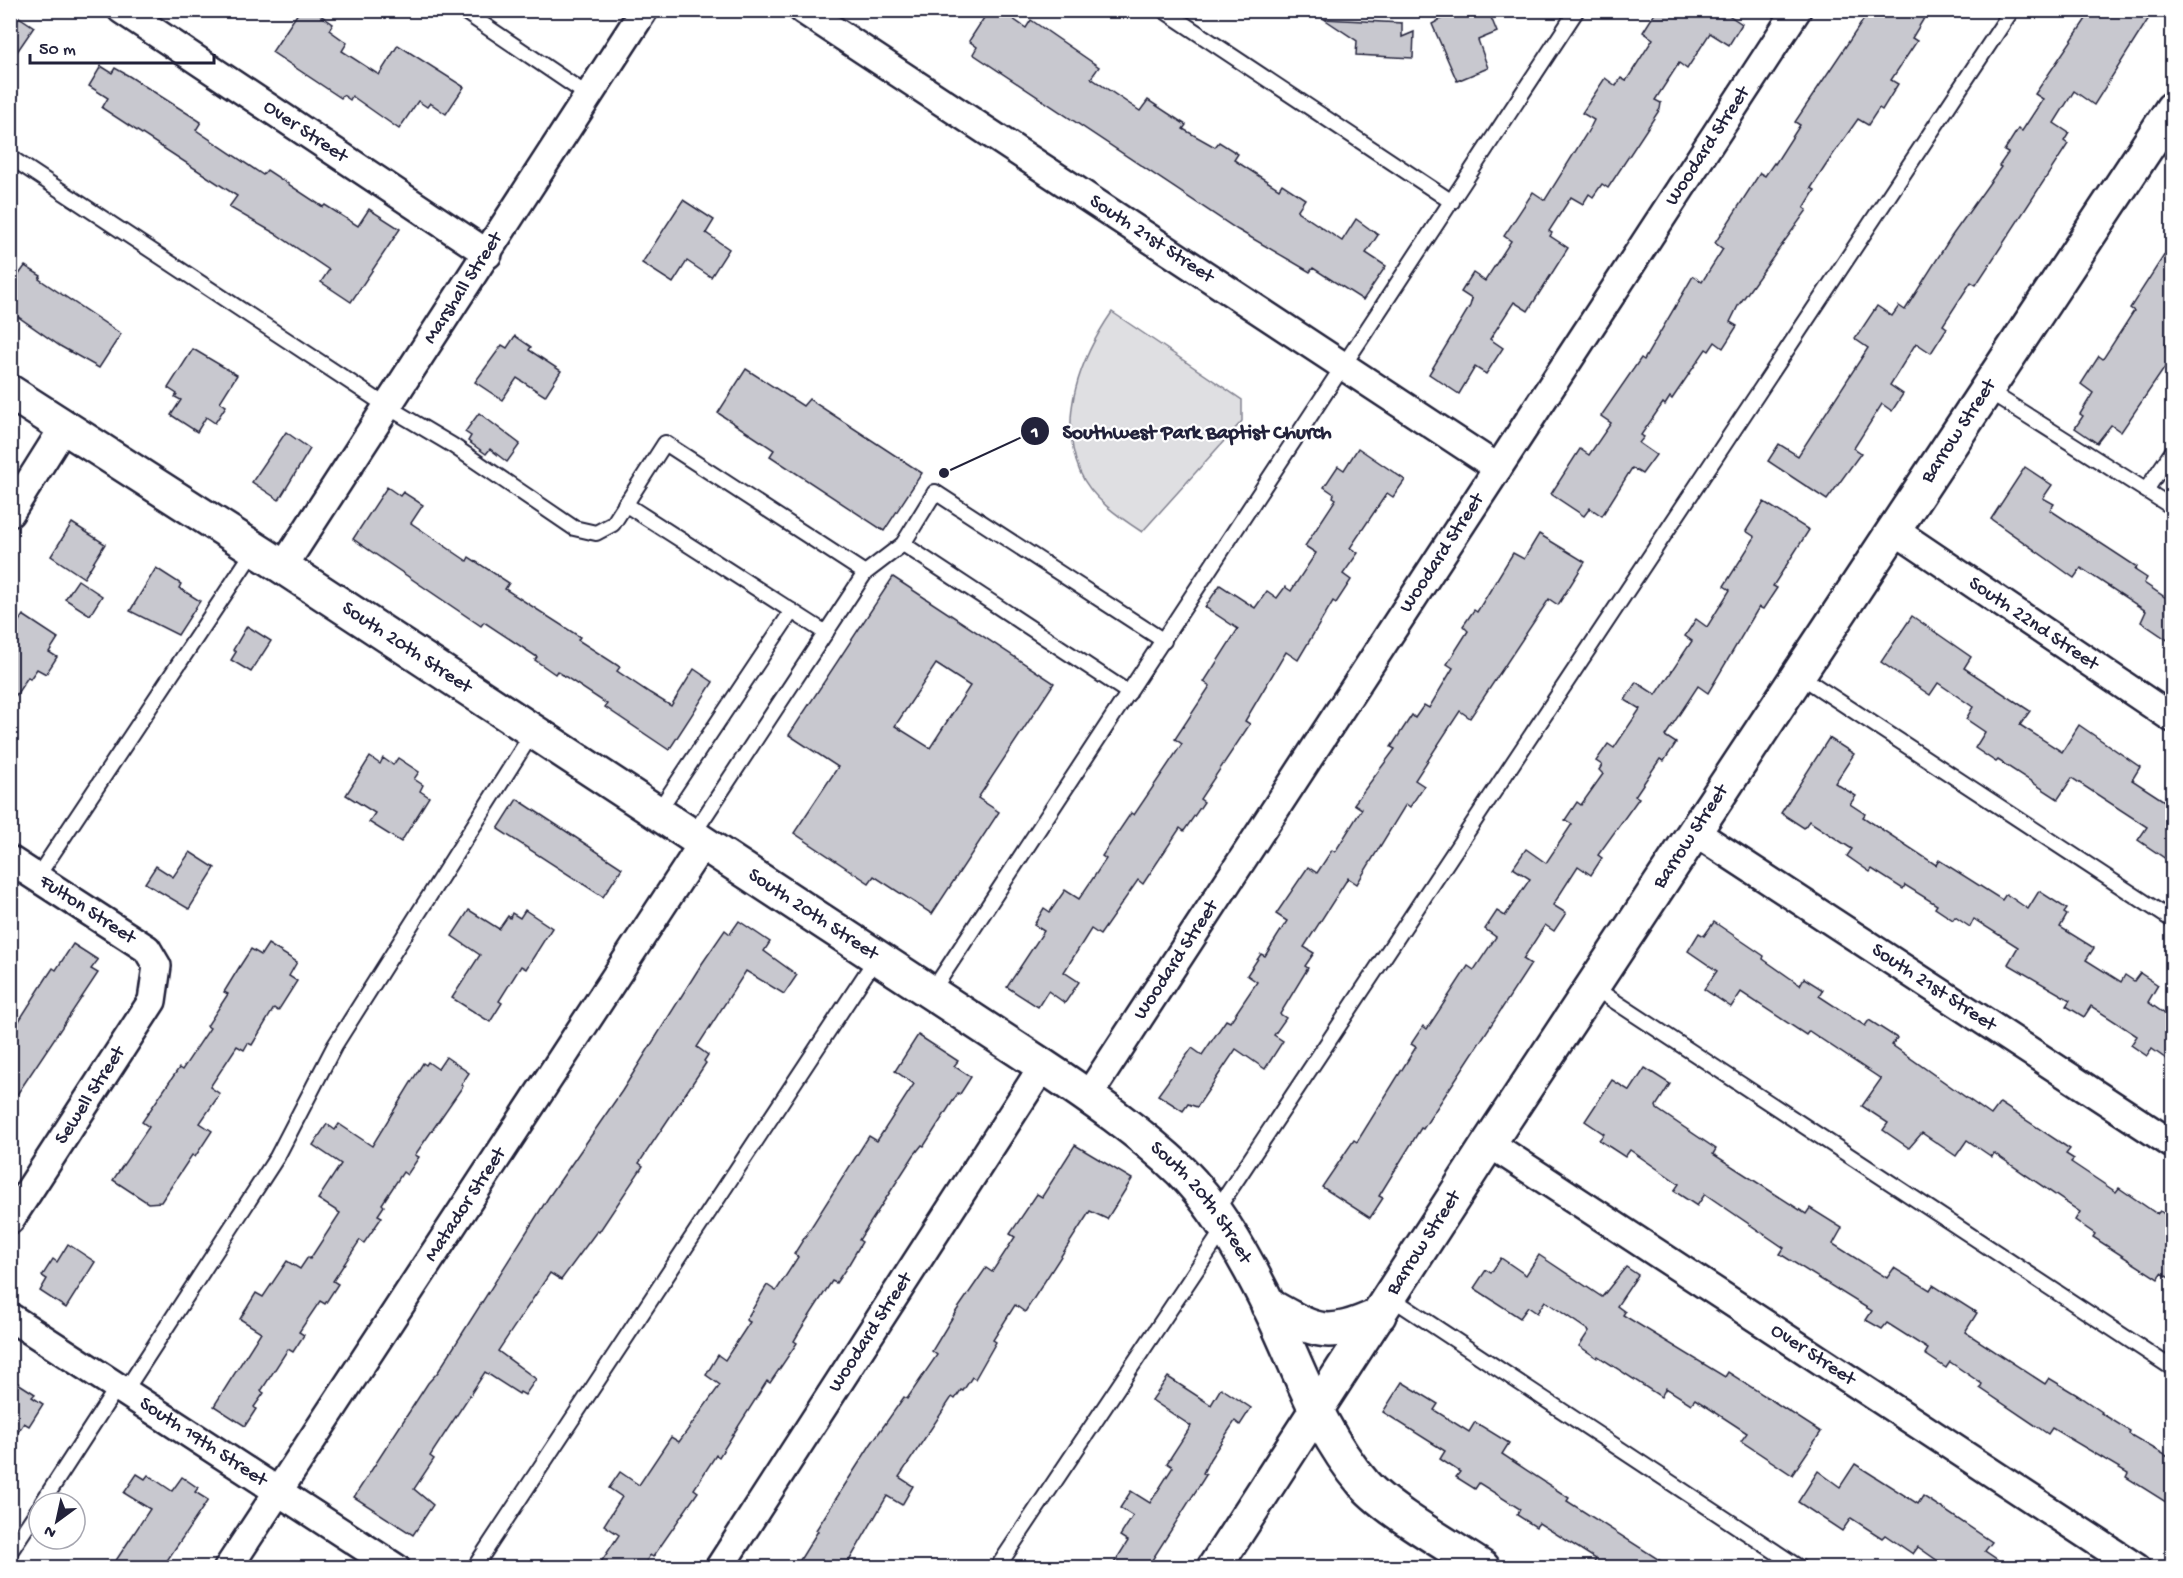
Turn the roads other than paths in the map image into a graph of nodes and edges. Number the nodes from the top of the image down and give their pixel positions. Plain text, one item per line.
1 (122, 10) edge
2 (462, 10) edge
3 (644, 10) edge
4 (803, 10) edge
5 (1163, 10) edge
6 (1577, 10) edge
7 (1797, 10) edge
8 (2012, 10) edge
9 (589, 96) junction
10 (2172, 109) edge
11 (10, 157) edge
12 (1452, 202) junction
13 (488, 254) junction
14 (1345, 367) junction
15 (1987, 390) junction
16 (10, 392) edge
17 (388, 407) junction
18 (64, 427) junction
19 (2172, 452) edge
20 (1498, 468) junction
21 (2146, 490) junction
22 (626, 504) junction
23 (2172, 507) edge
24 (10, 513) edge
25 (1894, 530) junction
26 (903, 544) junction
27 (255, 549) junction
28 (283, 567) junction
29 (865, 573) junction
30 (792, 611) junction
31 (826, 633) junction
32 (1164, 641) junction
33 (1799, 675) junction
34 (1129, 693) junction
35 (2172, 718) edge
36 (534, 732) junction
37 (657, 813) junction
38 (1695, 832) junction
39 (698, 840) junction
40 (12, 863) edge
41 (38, 877) junction
42 (2172, 920) edge
43 (877, 957) junction
44 (157, 966) joint
45 (1592, 987) junction
46 (931, 993) junction
47 (1044, 1066) junction
48 (1088, 1096) junction
49 (1489, 1143) junction
50 (2172, 1144) edge
51 (10, 1220) edge
52 (1220, 1220) junction
53 (1268, 1305) junction
54 (1384, 1306) junction
55 (10, 1317) edge
56 (2172, 1368) edge
57 (122, 1389) junction
58 (1316, 1413) junction
59 (50, 1491) edge
60 (278, 1491) junction
61 (27, 1526) edge
62 (10, 1552) edge
63 (228, 1568) edge
64 (396, 1568) edge
65 (474, 1568) edge
66 (719, 1568) edge
67 (997, 1568) edge
68 (1214, 1568) edge
69 (1483, 1568) edge
70 (1800, 1568) edge
71 (2137, 1568) edge

1 - 13 street, Over Street
2 - 9 lane
3 - 9 street, Marshall Street
4 - 14 street, South 21st Street
5 - 12 lane
6 - 12 lane
7 - 20 street, Woodard Street
8 - 52 lane
9 - 13 street, Marshall Street
10 - 15 street, Barrow Street
11 - 17 lane
12 - 14 lane
13 - 17 street, Marshall Street
14 - 20 street, South 21st Street
14 - 32 lane
15 - 21 lane
15 - 25 street, Barrow Street
16 - 18 street, South 20th Street
17 - 22 lane
17 - 28 street, Marshall Street
18 - 24 street
18 - 27 street, South 20th Street
19 - 21 lane
20 - 48 street, Woodard Street
21 - 23 lane
22 - 29 lane
22 - 30 lane
25 - 33 street, Barrow Street
25 - 35 street, South 22nd Street
26 - 29 lane
26 - 32 lane
26 - 34 lane
27 - 28 street, South 20th Street
27 - 41 lane
28 - 36 street, South 20th Street
29 - 31 lane
30 - 31 lane
30 - 37 lane
31 - 39 lane
32 - 34 lane
33 - 38 street, Barrow Street
33 - 42 lane
34 - 46 lane
36 - 37 street, South 20th Street
36 - 57 lane
37 - 39 street, South 20th Street
38 - 45 street, Barrow Street
38 - 50 street, South 21st Street
39 - 43 street, South 20th Street
39 - 60 street, Matador Street
40 - 41 street, Fulton Street
41 - 44 street, Fulton Street
43 - 46 street, South 20th Street
43 - 65 lane
44 - 51 street, Sewell Street
45 - 49 street, Barrow Street
45 - 56 lane
46 - 47 street, South 20th Street
47 - 48 street, South 20th Street
47 - 66 street, Woodard Street
48 - 52 street, South 20th Street
49 - 54 street, Barrow Street
49 - 71 street, Over Street
52 - 53 street, South 20th Street
52 - 67 lane
53 - 54 street
53 - 58 street, South 20th Street
54 - 58 street, Barrow Street
54 - 70 lane
55 - 57 street, South 19th Street
57 - 59 lane
57 - 60 street, South 19th Street
58 - 68 street, Barrow Street
58 - 69 street, South 20th Street
60 - 63 street, Matador Street
60 - 64 street, South 19th Street
61 - 62 lane

